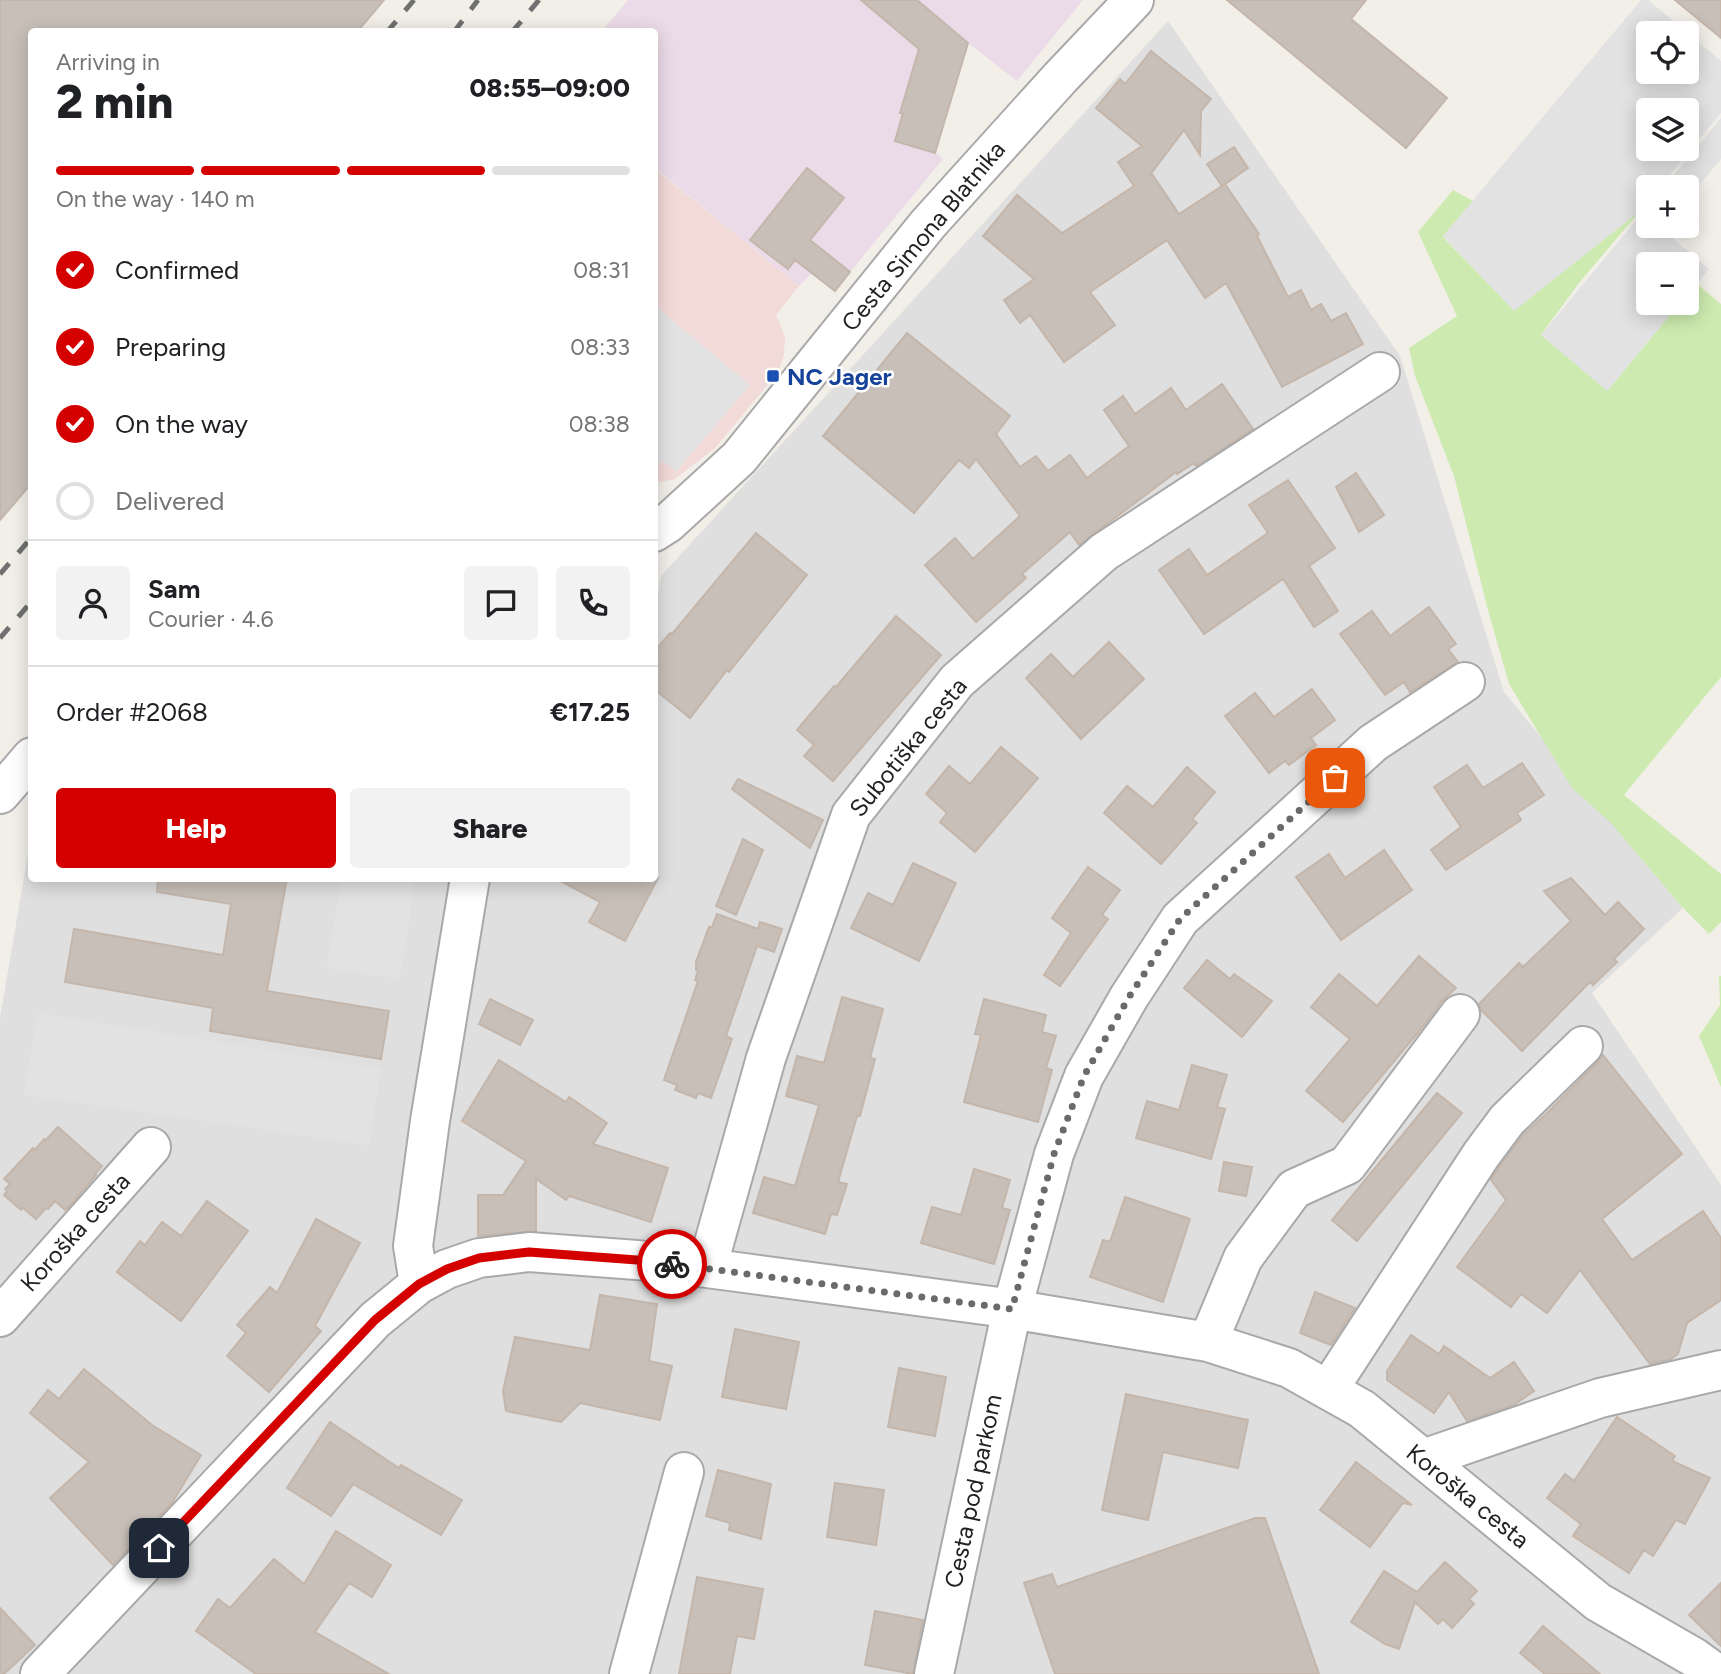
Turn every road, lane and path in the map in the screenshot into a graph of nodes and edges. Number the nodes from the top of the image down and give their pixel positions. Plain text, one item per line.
1 (1134, 0) edge
2 (1380, 372) dead end
3 (658, 529) edge
4 (1465, 682) dead end
5 (28, 762) edge
6 (0, 794) edge
7 (469, 882) edge
8 (1460, 1014) dead end
9 (1583, 1046) dead end
10 (151, 1147) dead end
11 (707, 1268) junction
12 (419, 1284) junction
13 (1012, 1309) junction
14 (0, 1317) edge
15 (1208, 1342) junction
16 (1721, 1370) edge
17 (1328, 1390) junction
18 (1423, 1459) junction
19 (684, 1472) dead end
20 (40, 1674) edge
21 (629, 1674) edge
22 (934, 1674) edge
23 (1717, 1674) edge

1 - 3 street, Cesta Simona Blatnika
2 - 11 street, Subotiška cesta
4 - 13 street, Cesta pod parkom
5 - 6 street
7 - 12 street
8 - 15 street
9 - 17 street
10 - 14 street, Koroška cesta
11 - 12 street, Koroška cesta
11 - 13 street, Koroška cesta
12 - 20 street, Koroška cesta
13 - 15 street, Koroška cesta
13 - 22 street, Cesta pod parkom
15 - 17 street, Koroška cesta
16 - 18 street
17 - 18 street, Koroška cesta
18 - 23 street, Koroška cesta
19 - 21 street

